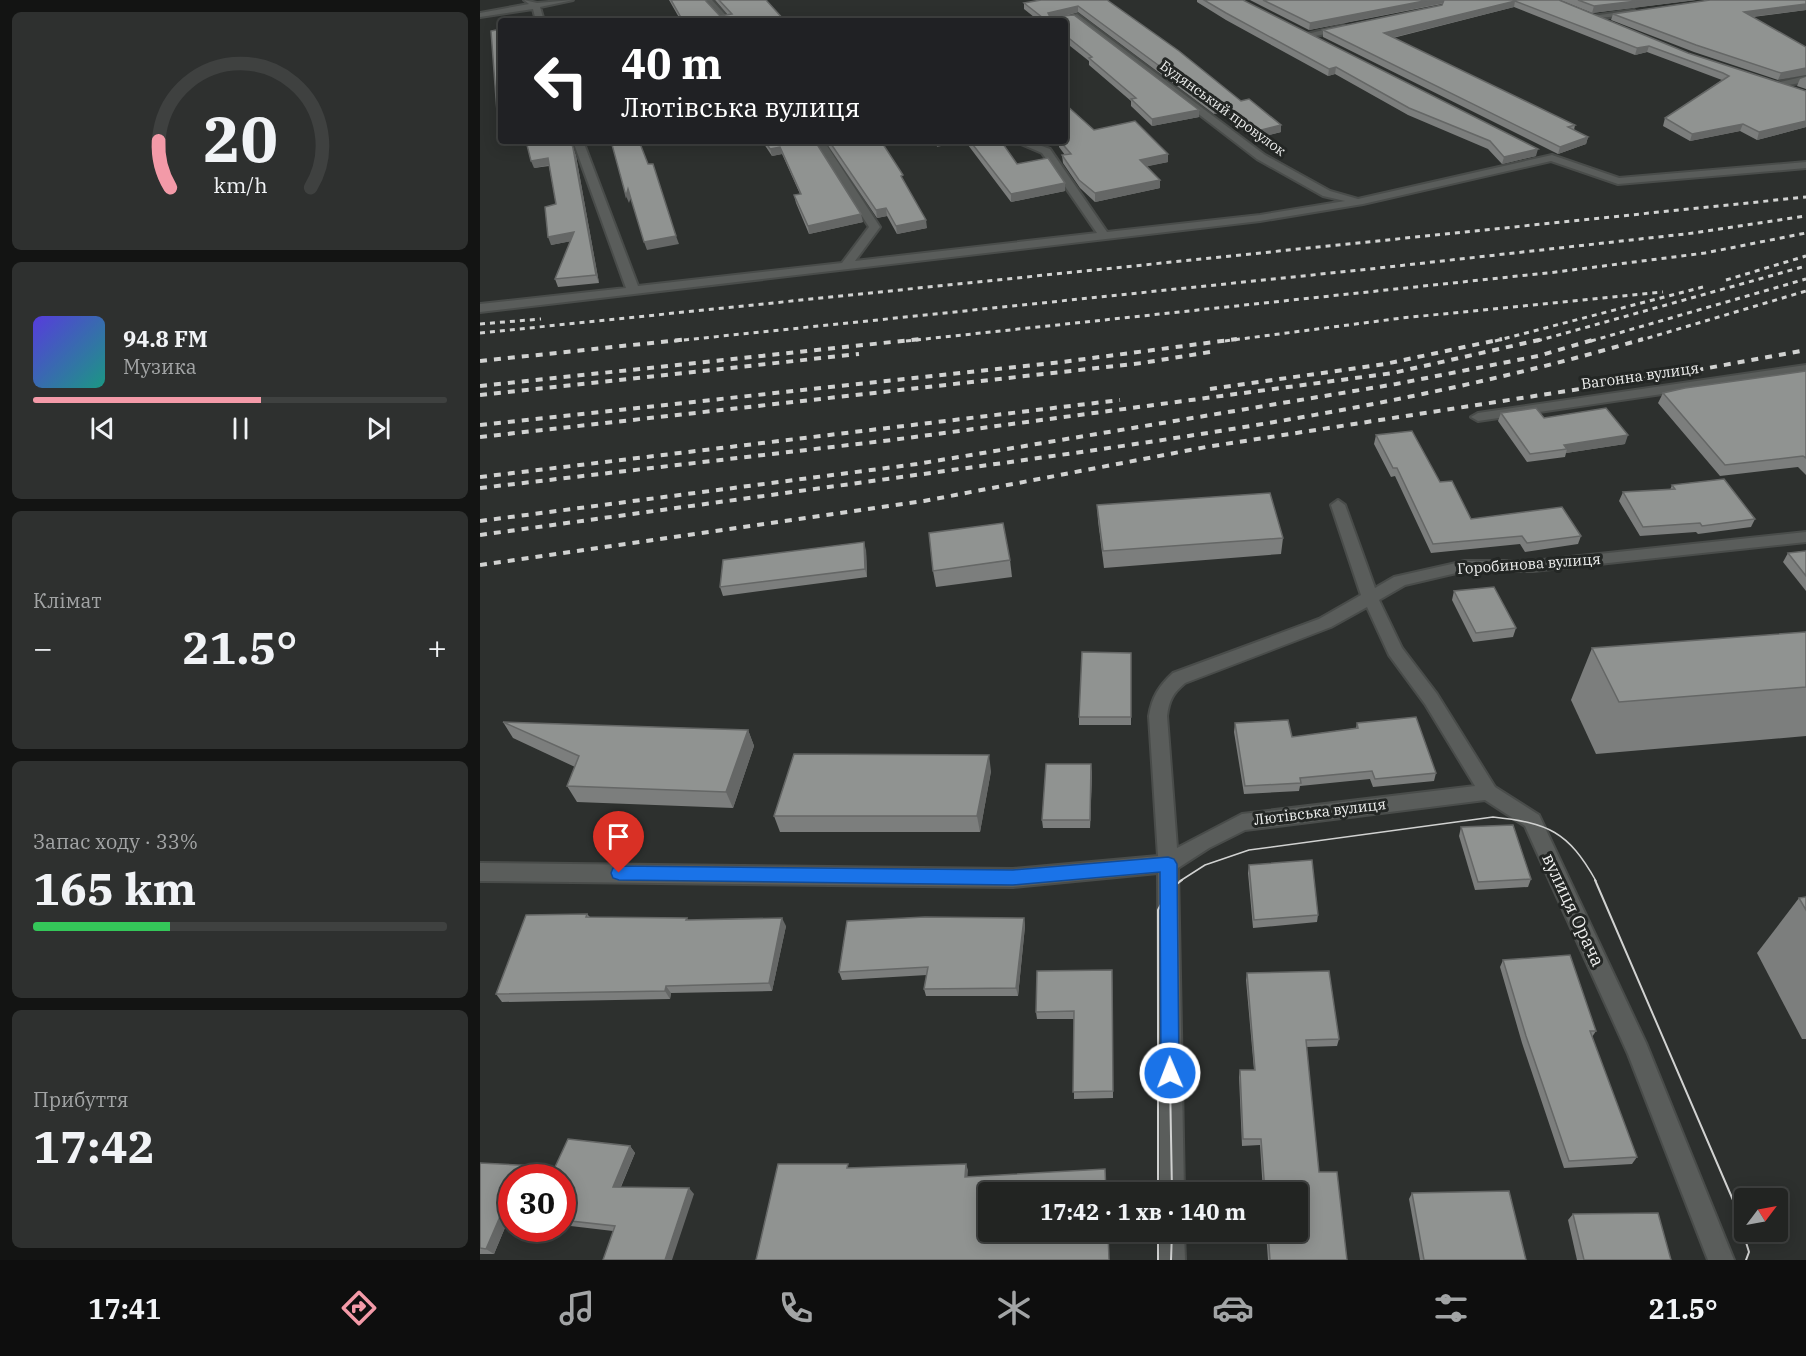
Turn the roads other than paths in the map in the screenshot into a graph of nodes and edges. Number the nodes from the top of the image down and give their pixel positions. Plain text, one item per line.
1 (569, 0) edge
2 (708, 0) edge
3 (532, 3) edge
4 (1650, 10) edge
5 (1580, 13) edge
6 (480, 15) edge
7 (1590, 17) junction
8 (539, 18) edge
9 (724, 18) edge
10 (1068, 18) edge
11 (1351, 26) edge
12 (1612, 26) edge
13 (1297, 30) edge
14 (1307, 35) junction
15 (1317, 40) edge
16 (1806, 79) edge
17 (1765, 81) edge
18 (1776, 84) junction
19 (1796, 91) edge
20 (579, 144) edge
21 (821, 144) edge
22 (1027, 144) edge
23 (1534, 149) edge
24 (1552, 158) junction
25 (1806, 165) edge
26 (1363, 201) junction
27 (1104, 236) junction
28 (844, 268) junction
29 (634, 292) junction
30 (480, 308) edge
31 (1806, 369) edge
32 (1478, 417) dead end
33 (1338, 505) dead end
34 (1806, 537) edge
35 (1370, 597) junction
36 (1488, 792) junction
37 (1168, 864) junction
38 (480, 872) edge
39 (1172, 1182) edge
40 (1172, 1242) edge
41 (1172, 1260) edge
42 (1721, 1260) edge

1 - 3 street
2 - 9 street
3 - 6 street
3 - 8 street
4 - 7 street
5 - 7 street
7 - 12 street
10 - 26 street, Будянський провулок
11 - 14 street
13 - 14 street
14 - 15 street
16 - 18 street
17 - 18 street
18 - 19 street
20 - 29 street
21 - 28 street
22 - 27 street
23 - 24 street
24 - 25 street
24 - 26 street
26 - 27 street
27 - 28 street
28 - 29 street
29 - 30 street
31 - 32 street, Вагонна вулиця
33 - 35 street, вулиця Орача
34 - 35 street, Горобинова вулиця
35 - 36 street, вулиця Орача
35 - 37 street, Горобинова вулиця
36 - 37 street, Лютівська вулиця
36 - 42 street, вулиця Орача
37 - 38 street, Лютівська вулиця
37 - 39 street, Горобинова вулиця
40 - 41 street

